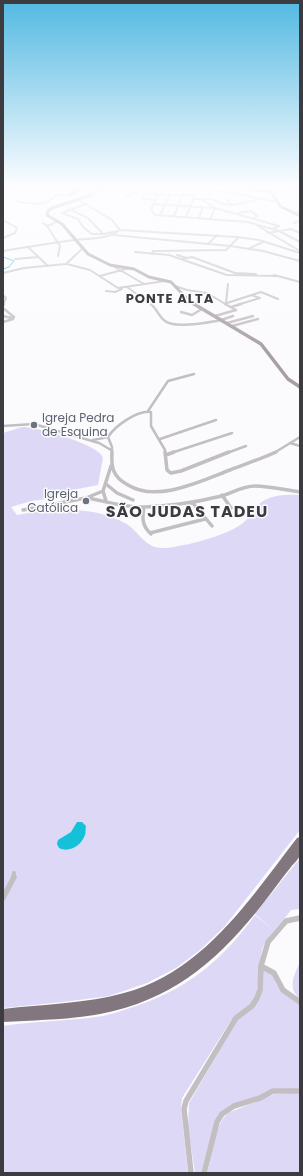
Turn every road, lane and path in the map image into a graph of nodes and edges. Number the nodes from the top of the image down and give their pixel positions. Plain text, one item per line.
1 (65, 242) edge
2 (78, 242) edge
3 (197, 242) edge
4 (234, 242) edge
5 (263, 242) joint
6 (283, 242) edge
7 (58, 243) junction
8 (209, 243) joint
9 (230, 246) junction
10 (28, 247) junction
11 (83, 248) junction
12 (249, 249) junction
13 (3, 251) edge
14 (135, 252) dead end
15 (300, 252) edge
16 (152, 253) junction
17 (177, 255) dead end
18 (58, 256) dead end
19 (38, 257) junction
20 (187, 258) junction
21 (14, 259) dead end
22 (183, 259) junction
23 (299, 260) edge
24 (67, 264) junction
25 (112, 265) junction
26 (48, 266) junction
27 (129, 268) junction
28 (122, 271) junction
29 (3, 273) edge
30 (235, 273) junction
31 (100, 276) junction
32 (230, 276) junction
33 (276, 276) junction
34 (166, 280) junction
35 (300, 282) edge
36 (144, 284) junction
37 (228, 284) dead end
38 (175, 286) junction
39 (123, 288) junction
40 (127, 288) junction
41 (106, 291) dead end
42 (3, 295) edge
43 (251, 295) junction
44 (278, 299) dead end
45 (226, 304) junction
46 (3, 307) edge
47 (231, 307) junction
48 (202, 309) junction
49 (181, 312) dead end
50 (3, 316) edge
51 (215, 316) junction
52 (233, 316) dead end
53 (253, 316) dead end
54 (13, 319) junction
55 (258, 319) dead end
56 (222, 320) junction
57 (3, 322) edge
58 (227, 323) junction
59 (232, 326) junction
60 (194, 374) dead end
61 (300, 387) edge
62 (148, 411) junction
63 (216, 420) dead end
64 (3, 426) edge
65 (232, 433) dead end
66 (300, 437) edge
67 (109, 438) junction
68 (99, 439) junction
69 (160, 439) junction
70 (86, 440) junction
71 (96, 442) junction
72 (290, 443) junction
73 (102, 444) junction
74 (246, 446) dead end
75 (300, 446) edge
76 (111, 450) junction
77 (166, 455) junction
78 (111, 466) junction
79 (106, 484) junction
80 (103, 491) junction
81 (300, 492) edge
82 (222, 496) junction
83 (87, 498) junction
84 (133, 500) dead end
85 (106, 501) junction
86 (192, 502) junction
87 (144, 507) junction
88 (231, 508) dead end
89 (23, 510) dead end
90 (205, 519) junction
91 (212, 526) dead end
92 (300, 840) edge
93 (300, 849) edge
94 (14, 872) dead end
95 (3, 898) edge
96 (300, 918) edge
97 (261, 966) junction
98 (300, 1002) edge
99 (84, 1006) junction
100 (3, 1010) edge
101 (3, 1013) edge
102 (3, 1018) edge
103 (300, 1091) edge
104 (191, 1173) edge
105 (204, 1173) edge

1 - 7 street
2 - 11 street
3 - 8 street
4 - 9 street
5 - 12 street
5 - 15 street
6 - 15 street
7 - 10 street
7 - 18 street
8 - 9 street
9 - 12 street
9 - 16 street
10 - 13 street
10 - 19 street
11 - 24 street
11 - 25 street
12 - 23 street
14 - 16 street
16 - 22 street
17 - 20 street
19 - 21 street
19 - 26 street
20 - 22 street
20 - 30 street
22 - 32 street
24 - 26 street
24 - 31 street
25 - 27 street
25 - 28 street
26 - 29 street
27 - 28 street
27 - 34 street
28 - 31 street
28 - 36 street
30 - 32 street
30 - 33 street
31 - 39 street
32 - 33 street
33 - 35 street
34 - 36 street
34 - 38 street
36 - 40 street
37 - 45 street
38 - 45 street
38 - 48 street
39 - 40 street
39 - 41 street
40 - 56 street
42 - 46 street
43 - 44 street
43 - 45 street
43 - 47 street
45 - 47 street
46 - 54 street
47 - 51 street
48 - 49 street
48 - 51 street
50 - 54 street
51 - 56 street
52 - 56 street
53 - 58 street
54 - 57 street
55 - 59 street
56 - 58 street
58 - 59 street
59 - 61 street
60 - 62 street
62 - 67 street
62 - 69 street
63 - 69 street
64 - 70 street
65 - 77 street
66 - 72 street
67 - 68 street
67 - 73 street
67 - 76 street
68 - 70 street
68 - 71 street
69 - 77 street
70 - 71 street
71 - 73 street
72 - 75 street
72 - 78 street
73 - 76 street
74 - 77 street
76 - 78 street
78 - 79 street
79 - 80 street
79 - 84 street
80 - 83 street
80 - 85 street
81 - 82 street
82 - 86 street
82 - 88 street
83 - 85 street
83 - 89 street
85 - 87 street
86 - 87 street
86 - 90 street
87 - 90 street
90 - 91 street
92 - 99 highway
93 - 102 highway
94 - 95 street
96 - 97 street
97 - 98 street
97 - 104 street
99 - 100 street
99 - 101 highway
103 - 105 street

